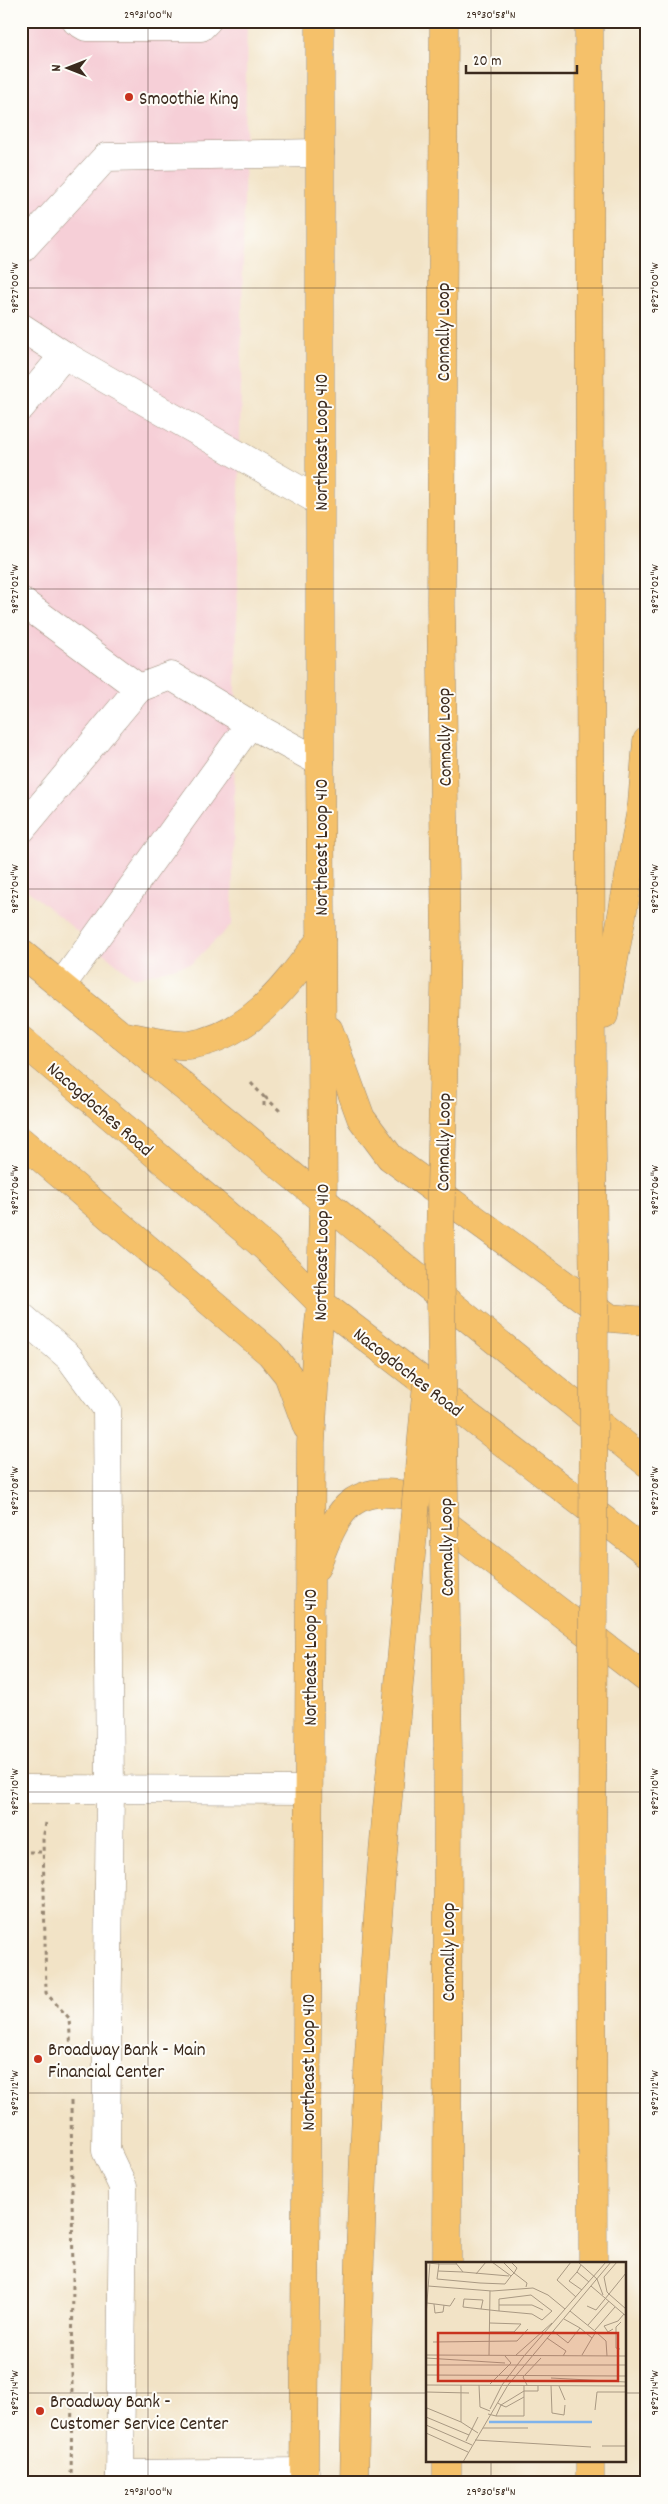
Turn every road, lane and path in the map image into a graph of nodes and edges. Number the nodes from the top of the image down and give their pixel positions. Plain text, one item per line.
1 (76, 21) edge
2 (207, 21) edge
3 (320, 21) edge
4 (444, 21) edge
5 (589, 21) edge
6 (320, 154) junction
7 (21, 250) edge
8 (21, 327) edge
9 (64, 356) junction
10 (21, 407) edge
11 (319, 501) junction
12 (21, 601) edge
13 (139, 688) junction
14 (250, 724) junction
15 (647, 741) edge
16 (320, 762) junction
17 (21, 830) edge
18 (321, 939) junction
19 (21, 953) edge
20 (61, 986) junction
21 (322, 1010) junction
22 (121, 1035) junction
23 (21, 1040) edge
24 (251, 1083) dead end
25 (591, 1083) junction
26 (264, 1097) junction
27 (280, 1111) dead end
28 (264, 1112) dead end
29 (21, 1141) edge
30 (323, 1202) junction
31 (440, 1240) junction
32 (321, 1304) junction
33 (21, 1316) edge
34 (647, 1321) edge
35 (311, 1443) junction
36 (647, 1464) edge
37 (647, 1553) edge
38 (310, 1583) junction
39 (647, 1679) edge
40 (21, 1789) edge
41 (110, 1789) junction
42 (308, 1790) junction
43 (46, 1820) dead end
44 (21, 1852) edge
45 (43, 1852) junction
46 (72, 2062) dead end
47 (71, 2099) dead end
48 (447, 2262) edge
49 (593, 2262) edge
50 (447, 2462) edge
51 (590, 2462) edge
52 (305, 2477) edge
53 (120, 2478) edge
54 (72, 2483) edge
55 (354, 2483) edge
56 (447, 2483) edge
57 (590, 2483) edge

1 - 2 lane
3 - 6 main road, Northeast Loop 410
4 - 31 main road, Connally Loop, bridge
5 - 25 main road
6 - 7 lane
6 - 11 main road, Northeast Loop 410
8 - 9 lane
9 - 10 lane
9 - 11 lane
11 - 16 main road, Northeast Loop 410
12 - 13 lane
13 - 14 lane
13 - 17 lane
14 - 16 lane
14 - 20 lane
15 - 25 main road
16 - 18 main road, Northeast Loop 410
18 - 21 main road, Northeast Loop 410
18 - 22 main road
19 - 20 main road
20 - 22 main road
21 - 30 main road, Northeast Loop 410
21 - 34 main road
22 - 30 main road
23 - 32 main road, Nacogdoches Road
24 - 26 path
25 - 49 main road, bridge
26 - 27 path
26 - 28 path
29 - 35 main road
30 - 32 main road, Northeast Loop 410
30 - 36 main road
31 - 48 main road, Connally Loop, bridge
31 - 55 main road, bridge
32 - 35 main road, Northeast Loop 410
32 - 37 main road, Nacogdoches Road
33 - 41 lane
35 - 38 main road, Northeast Loop 410
38 - 39 main road
38 - 42 main road, Northeast Loop 410
40 - 41 lane
41 - 42 lane
41 - 53 lane
42 - 52 main road, Northeast Loop 410
43 - 45 path
44 - 45 path
45 - 46 path
47 - 54 path
50 - 56 main road
51 - 57 main road
52 - 53 lane

